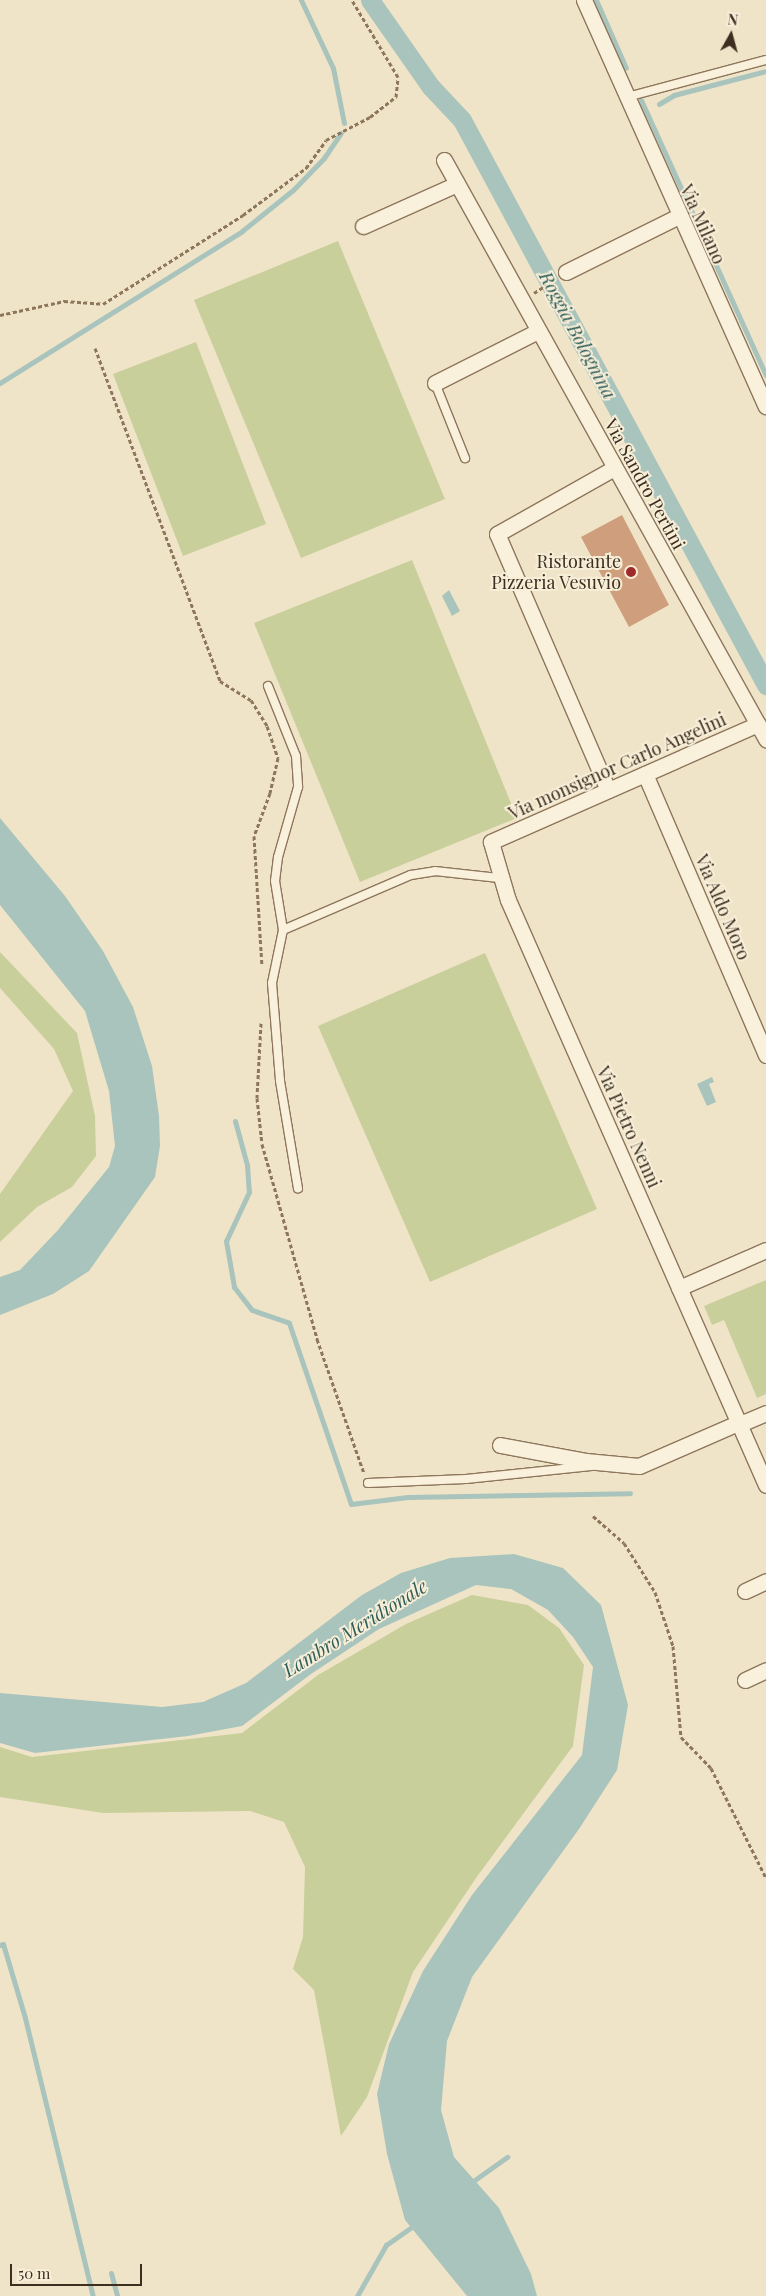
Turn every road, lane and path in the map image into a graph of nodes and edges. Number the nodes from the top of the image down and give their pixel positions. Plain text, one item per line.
1 (352, 0) edge
2 (584, 0) edge
3 (766, 60) edge
4 (627, 97) junction
5 (444, 160) dead end
6 (457, 184) junction
7 (679, 216) junction
8 (363, 226) dead end
9 (561, 275) joint
10 (536, 291) dead end
11 (0, 315) edge
12 (538, 331) junction
13 (95, 348) dead end
14 (435, 383) joint
15 (766, 406) edge
16 (465, 458) dead end
17 (614, 468) junction
18 (268, 686) dead end
19 (758, 724) junction
20 (766, 739) edge
21 (645, 774) junction
22 (608, 790) junction
23 (491, 842) joint
24 (499, 878) junction
25 (283, 930) junction
26 (262, 971) dead end
27 (262, 1020) dead end
28 (766, 1055) edge
29 (298, 1189) dead end
30 (766, 1250) edge
31 (679, 1288) junction
32 (766, 1413) edge
33 (739, 1424) junction
34 (500, 1445) dead end
35 (610, 1463) junction
36 (368, 1483) joint
37 (766, 1485) edge
38 (592, 1516) dead end
39 (766, 1581) edge
40 (745, 1591) dead end
41 (766, 1670) edge
42 (745, 1680) dead end
43 (766, 1878) edge

1 - 11 path
2 - 4 street, Via Milano
3 - 4 lane
4 - 7 street, Via Milano
5 - 6 street, Via Sandro Pertini
6 - 8 street
6 - 12 street, Via Sandro Pertini
7 - 9 street
7 - 15 street, Via Milano
9 - 10 path
12 - 14 street
12 - 17 street, Via Sandro Pertini
13 - 26 path
14 - 16 lane
17 - 19 street, Via Sandro Pertini
17 - 22 street
18 - 25 lane
19 - 20 street, Via Sandro Pertini
19 - 21 street, Via monsignor Carlo Angelini
21 - 22 street, Via monsignor Carlo Angelini
21 - 28 street, Via Aldo Moro
22 - 23 street, Via monsignor Carlo Angelini
23 - 24 street, Via Pietro Nenni
24 - 25 lane
24 - 31 street, Via Pietro Nenni
25 - 29 lane
27 - 36 path
30 - 31 street
31 - 33 street, Via Pietro Nenni
32 - 33 street
33 - 35 street
33 - 37 street, Via Pietro Nenni
34 - 35 street
35 - 36 lane
38 - 43 path
39 - 40 street
41 - 42 street

